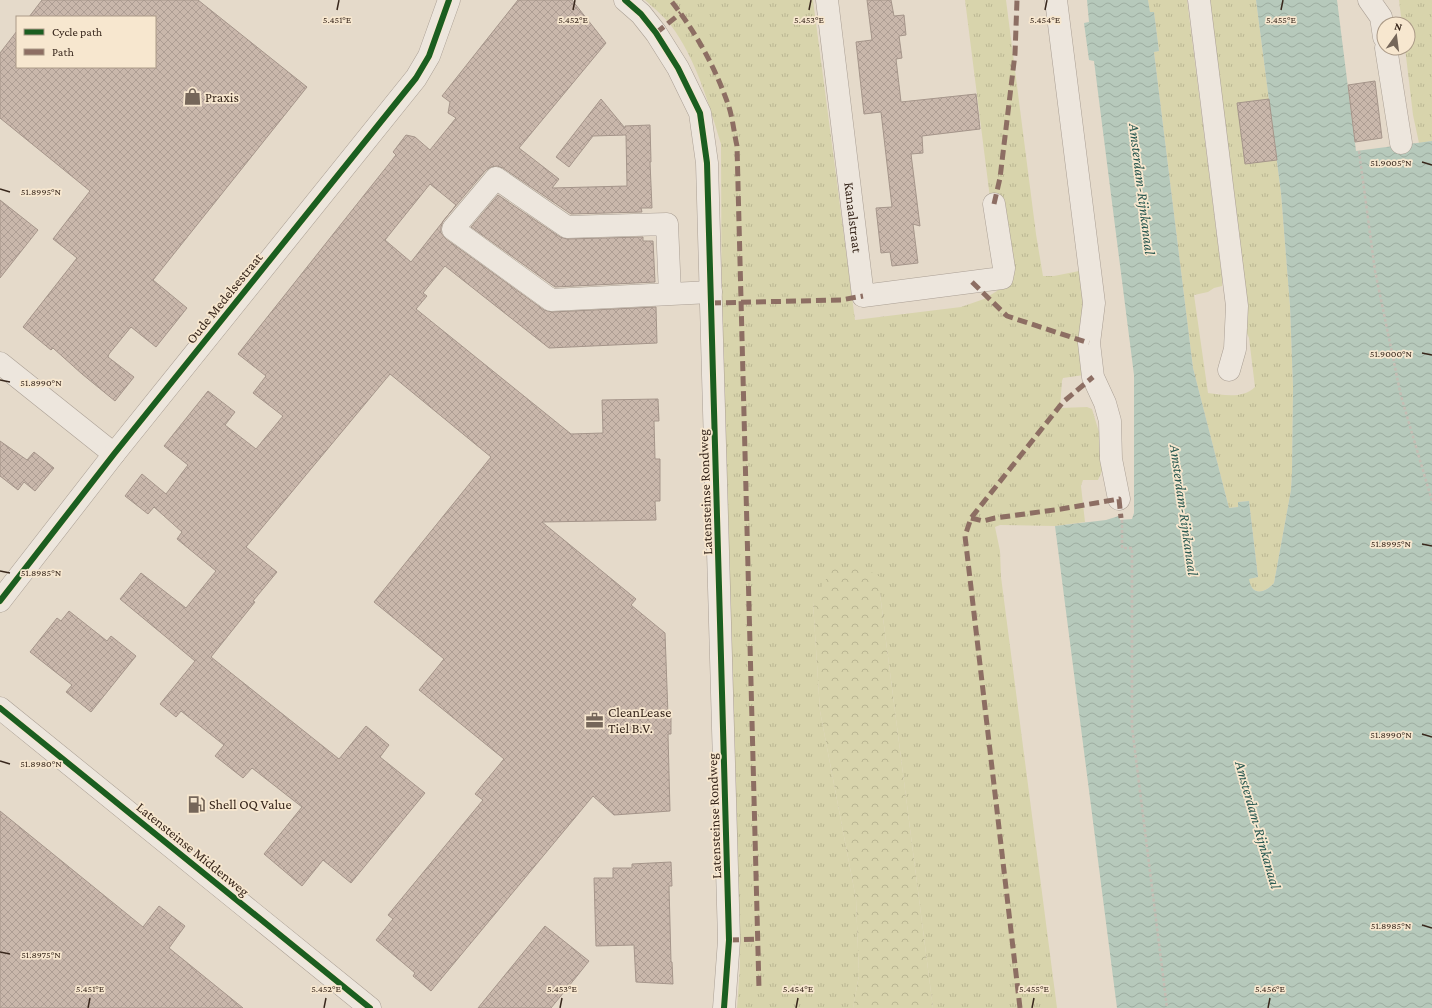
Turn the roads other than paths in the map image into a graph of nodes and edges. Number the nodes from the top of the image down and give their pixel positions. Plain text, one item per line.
1 (449, 0) edge
2 (626, 0) edge
3 (827, 0) edge
4 (1056, 0) edge
5 (1199, 0) edge
6 (1369, 0) edge
7 (1380, 16) edge
8 (1387, 56) edge
9 (1401, 143) dead end
10 (994, 204) dead end
11 (711, 292) junction
12 (670, 294) junction
13 (0, 363) edge
14 (1229, 370) dead end
15 (114, 454) junction
16 (1120, 508) road end
17 (0, 601) edge
18 (0, 708) edge
19 (370, 1008) edge
20 (724, 1008) edge

1 - 15 street, Oude Medelsestraat
2 - 11 street, Latensteinse Rondweg
3 - 10 street, Kanaalstraat
4 - 16 street
5 - 14 street
6 - 7 street
8 - 9 street
11 - 12 street
11 - 20 street, Latensteinse Rondweg
12 - 12 street
13 - 15 street
15 - 17 street, Oude Medelsestraat
18 - 19 street, Latensteinse Middenweg

